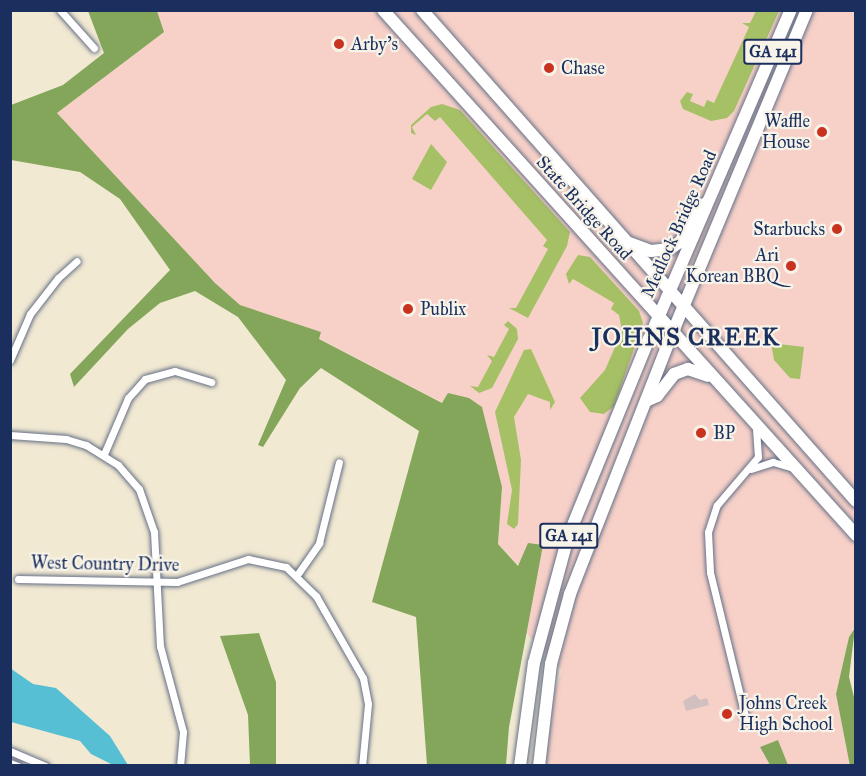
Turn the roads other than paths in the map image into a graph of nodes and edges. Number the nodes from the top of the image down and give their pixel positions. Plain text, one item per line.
1 (60, 10) edge
2 (383, 10) edge
3 (422, 10) edge
4 (791, 10) edge
5 (807, 10) edge
6 (94, 48) dead end
7 (710, 201) junction
8 (626, 242) junction
9 (77, 261) dead end
10 (670, 291) junction
11 (684, 307) junction
12 (658, 318) junction
13 (672, 334) junction
14 (10, 360) edge
15 (712, 377) junction
16 (211, 382) dead end
17 (646, 401) junction
18 (755, 425) junction
19 (10, 435) edge
20 (104, 454) junction
21 (339, 462) dead end
22 (794, 468) junction
23 (750, 469) junction
24 (855, 501) edge
25 (855, 535) edge
26 (297, 575) junction
27 (18, 579) dead end
28 (157, 581) junction
29 (746, 720) dead end
30 (10, 751) edge
31 (10, 763) edge
32 (18, 765) edge
33 (46, 765) edge
34 (180, 765) edge
35 (362, 765) edge
36 (520, 765) edge
37 (539, 765) edge

1 - 6 street
2 - 12 highway, State Bridge Road
3 - 8 highway, State Bridge Road
4 - 7 highway, Medlock Bridge Road / GA 141
5 - 11 highway, Medlock Bridge Road / GA 141
7 - 8 highway
7 - 10 highway, Medlock Bridge Road / GA 141
8 - 10 highway, State Bridge Road
9 - 14 street
10 - 11 highway, State Bridge Road
10 - 12 highway, Medlock Bridge Road / GA 141
11 - 13 highway, Medlock Bridge Road / GA 141
11 - 24 highway, State Bridge Road
12 - 13 highway, State Bridge Road
12 - 36 highway, Medlock Bridge Road / GA 141
13 - 15 highway, State Bridge Road
13 - 17 highway, Medlock Bridge Road / GA 141
15 - 17 highway
15 - 18 highway, State Bridge Road
16 - 20 street
17 - 37 highway, Medlock Bridge Road / GA 141
18 - 22 highway, State Bridge Road
18 - 23 street
19 - 20 street
20 - 28 street
21 - 26 street
22 - 23 street
22 - 25 highway, State Bridge Road
23 - 29 street
26 - 28 street, West Country Drive
26 - 35 street, West Country Drive
27 - 28 street, West Country Drive
28 - 34 street
30 - 33 street
31 - 32 street

